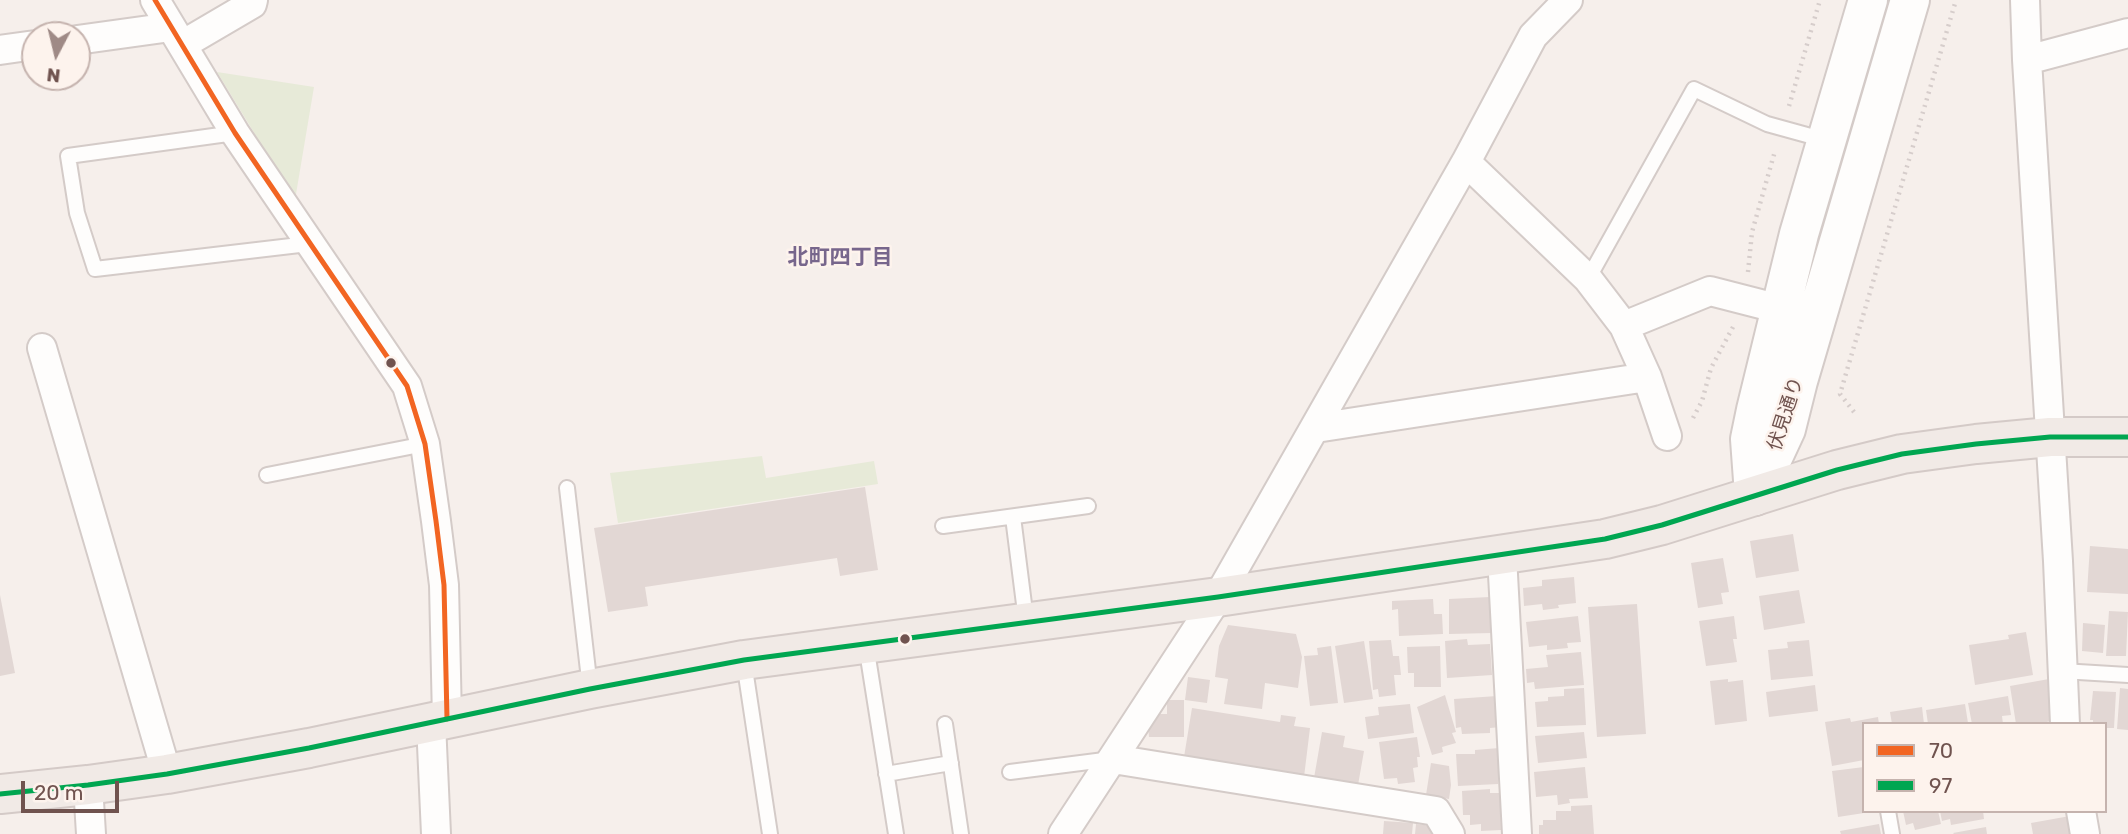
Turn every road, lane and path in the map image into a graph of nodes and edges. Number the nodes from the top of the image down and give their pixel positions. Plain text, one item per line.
1 (155, 0) edge
2 (253, 0) edge
3 (1821, 0) edge
4 (1868, 0) edge
5 (1910, 0) edge
6 (1956, 0) edge
7 (2025, 0) edge
8 (1563, 1) edge
9 (2128, 33) edge
10 (176, 36) junction
11 (91, 39) edge
12 (21, 48) edge
13 (0, 50) edge
14 (2027, 60) junction
15 (1782, 128) junction
16 (235, 133) junction
17 (1825, 140) junction
18 (1466, 162) junction
19 (308, 243) junction
20 (1588, 279) junction
21 (1741, 300) junction
22 (1780, 309) junction
23 (1625, 326) junction
24 (42, 348) dead end
25 (1647, 377) junction
26 (1854, 412) dead end
27 (1693, 419) dead end
28 (1316, 428) junction
29 (1667, 436) dead end
30 (2050, 437) junction
31 (2128, 437) edge
32 (425, 444) junction
33 (267, 475) dead end
34 (567, 488) dead end
35 (1755, 496) junction
36 (1088, 506) dead end
37 (1013, 517) junction
38 (943, 526) dead end
39 (1502, 556) junction
40 (1218, 597) junction
41 (1026, 622) junction
42 (866, 644) junction
43 (744, 660) junction
44 (2062, 671) junction
45 (2128, 675) edge
46 (590, 689) junction
47 (439, 721) junction
48 (2065, 722) edge
49 (945, 724) dead end
50 (1113, 759) junction
51 (951, 763) junction
52 (1010, 772) dead end
53 (167, 774) junction
54 (886, 774) junction
55 (88, 785) junction
56 (0, 794) edge
57 (1888, 813) edge
58 (2081, 813) edge
59 (91, 834) edge
60 (436, 834) edge
61 (770, 834) edge
62 (895, 834) edge
63 (961, 834) edge
64 (1063, 834) edge
65 (1450, 834) edge
66 (1517, 834) edge
67 (1892, 834) edge
68 (2085, 834) edge

1 - 10 street
2 - 10 street
3 - 15 path
4 - 17 main road, 伏見通り
5 - 35 main road, 伏見通り
6 - 26 path
7 - 14 street
8 - 18 street
9 - 14 street
10 - 11 street
10 - 16 street
12 - 13 street
14 - 30 street
15 - 17 lane
15 - 20 lane
15 - 21 path
16 - 19 street
16 - 19 lane
17 - 22 main road, 伏見通り
18 - 20 street
18 - 28 street
19 - 32 street
20 - 23 street
21 - 22 street
21 - 23 street
21 - 27 path
22 - 35 main road, 伏見通り
23 - 25 street
24 - 53 street
25 - 28 street
25 - 29 street
28 - 40 street
30 - 31 main road
30 - 35 main road
30 - 44 street
32 - 33 lane
32 - 47 street
34 - 46 lane
35 - 39 main road
36 - 37 lane
37 - 38 lane
37 - 41 lane
39 - 40 main road
39 - 66 street
40 - 41 main road
40 - 50 street
41 - 42 main road
42 - 43 main road
42 - 54 lane
43 - 46 main road
43 - 61 lane
44 - 45 lane
44 - 48 street
46 - 47 main road
47 - 53 main road
47 - 60 street
49 - 51 lane
50 - 52 lane
50 - 64 street
50 - 65 street
51 - 54 lane
51 - 63 lane
53 - 55 main road
54 - 62 lane
55 - 56 main road
55 - 59 street
57 - 67 lane
58 - 68 street

